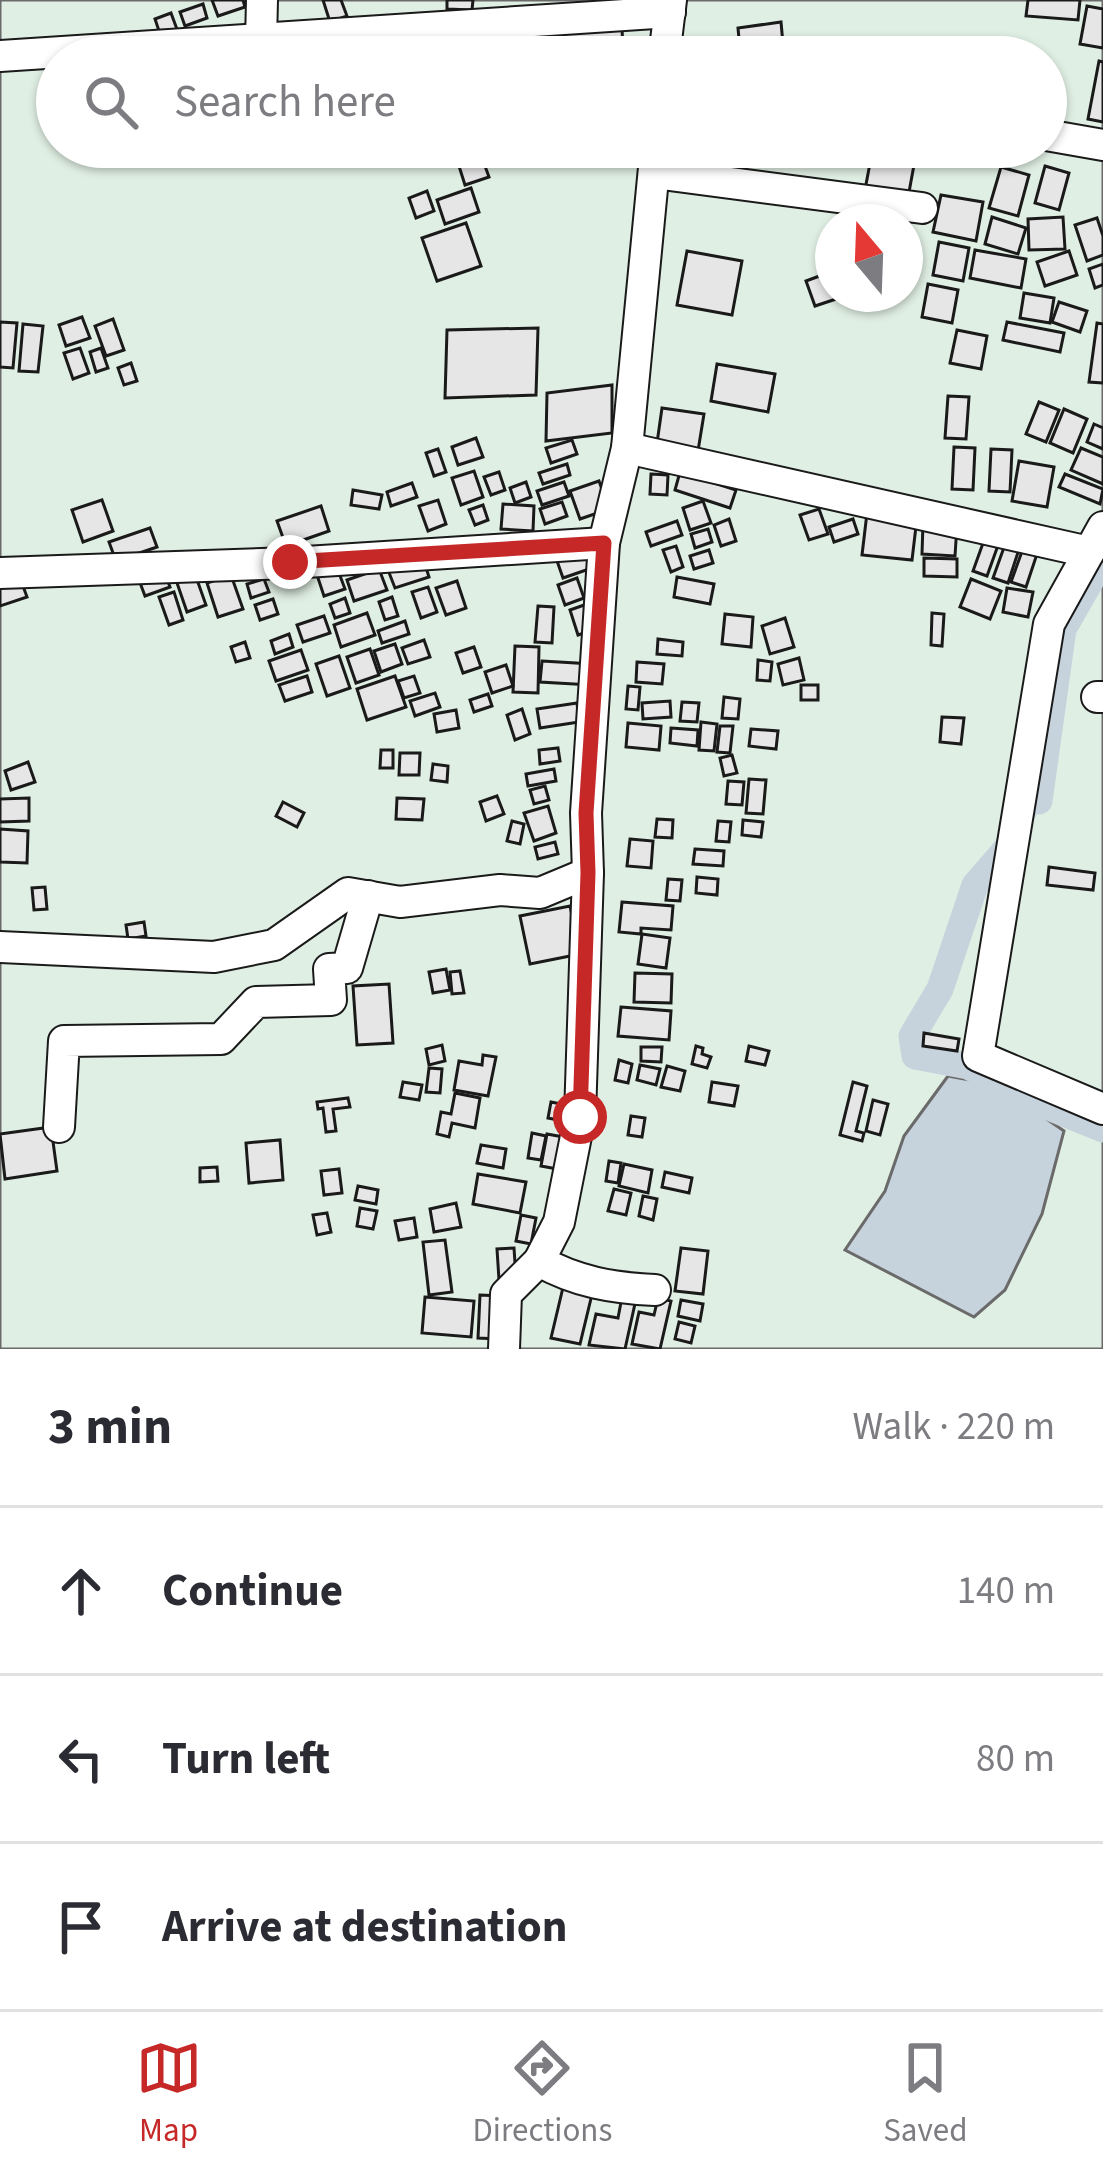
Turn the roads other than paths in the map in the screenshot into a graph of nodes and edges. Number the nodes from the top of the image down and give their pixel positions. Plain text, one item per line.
1 (262, 0) edge
2 (670, 6) edge
3 (261, 36) edge
4 (319, 36) edge
5 (666, 36) edge
6 (36, 54) edge
7 (0, 56) edge
8 (1067, 139) edge
9 (1103, 145) edge
10 (654, 168) edge
11 (700, 168) edge
12 (900, 204) edge
13 (627, 448) junction
14 (1096, 540) edge
15 (604, 543) junction
16 (0, 573) edge
17 (588, 873) junction
18 (368, 896) junction
19 (0, 947) edge
20 (1103, 1109) edge
21 (59, 1127) dead end
22 (539, 1262) junction
23 (655, 1290) dead end
24 (504, 1349) edge

1 - 3 street
2 - 4 street
2 - 5 street
6 - 7 street
8 - 9 street
10 - 13 street
11 - 12 street
13 - 14 street
13 - 15 street
14 - 20 street
15 - 16 street
15 - 17 street
17 - 18 street
17 - 22 street
18 - 19 street
18 - 21 street
22 - 23 street
22 - 24 street

